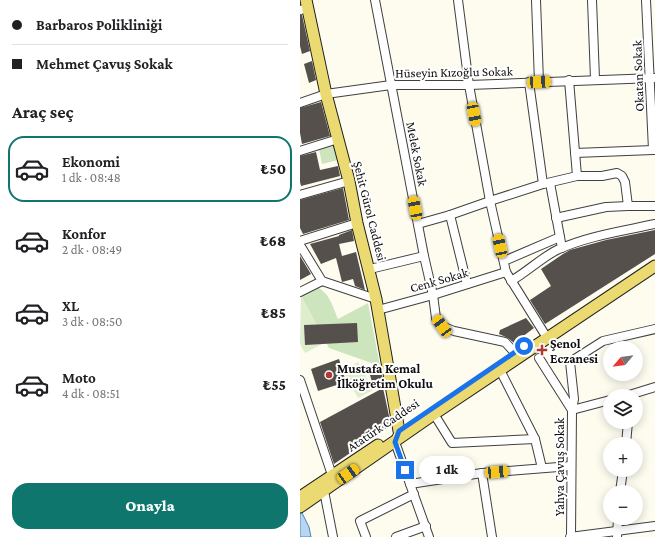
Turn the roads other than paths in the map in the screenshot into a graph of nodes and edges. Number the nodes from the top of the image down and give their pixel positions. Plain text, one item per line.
1 (375, 0) edge
2 (458, 0) edge
3 (536, 0) edge
4 (592, 0) edge
5 (646, 0) edge
6 (305, 6) edge
7 (651, 27) edge
8 (652, 78) edge
9 (595, 79) junction
10 (569, 80) junction
11 (529, 82) junction
12 (539, 82) junction
13 (391, 85) junction
14 (469, 85) junction
15 (326, 94) junction
16 (300, 103) edge
17 (338, 139) junction
18 (654, 150) edge
19 (300, 151) edge
20 (575, 153) junction
21 (577, 176) junction
22 (349, 181) junction
23 (546, 183) junction
24 (300, 196) edge
25 (490, 201) junction
26 (628, 206) junction
27 (655, 206) edge
28 (450, 215) junction
29 (556, 218) junction
30 (357, 223) junction
31 (418, 224) junction
32 (655, 224) edge
33 (560, 237) junction
34 (300, 241) edge
35 (300, 245) edge
36 (562, 248) junction
37 (424, 256) junction
38 (655, 257) edge
39 (504, 261) junction
40 (655, 266) edge
41 (370, 269) junction
42 (506, 272) junction
43 (322, 281) junction
44 (511, 281) junction
45 (468, 284) junction
46 (300, 292) edge
47 (433, 295) junction
48 (377, 304) junction
49 (655, 329) edge
50 (544, 333) junction
51 (515, 353) junction
52 (539, 358) dead end
53 (500, 370) junction
54 (300, 380) edge
55 (655, 387) edge
56 (643, 391) edge
57 (603, 402) edge
58 (572, 410) junction
59 (434, 414) junction
60 (399, 431) junction
61 (535, 439) junction
62 (395, 442) junction
63 (571, 466) junction
64 (542, 468) junction
65 (482, 473) junction
66 (332, 475) junction
67 (410, 484) junction
68 (324, 491) junction
69 (414, 494) junction
70 (304, 500) edge
71 (426, 526) junction
72 (655, 526) edge
73 (616, 534) edge
74 (333, 537) edge
75 (366, 537) edge
76 (396, 537) edge
77 (429, 537) edge
78 (492, 537) edge
79 (571, 537) edge

1 - 13 street, Melek Sokak
2 - 14 street
3 - 12 street
4 - 9 street
5 - 7 street, Okatan Sokak
6 - 15 main road, Şehit Gürol Caddesi
7 - 8 street, Okatan Sokak
8 - 9 street, Hüseyin Kızoğlu Sokak
8 - 18 street, Okatan Sokak
9 - 10 street, Hüseyin Kızoğlu Sokak
10 - 12 street, Hüseyin Kızoğlu Sokak
10 - 20 street
11 - 12 street, Hüseyin Kızoğlu Sokak
11 - 14 street, Hüseyin Kızoğlu Sokak
11 - 23 street
13 - 14 street, Hüseyin Kızoğlu Sokak
13 - 15 street, Hüseyin Kızoğlu Sokak
13 - 31 street, Melek Sokak
14 - 25 street
15 - 16 street, Hüseyin Kızoğlu Sokak
15 - 17 main road, Şehit Gürol Caddesi
17 - 19 street
17 - 22 main road, Şehit Gürol Caddesi
18 - 20 street
20 - 21 street
21 - 23 street
21 - 26 street
22 - 24 street
22 - 30 main road, Şehit Gürol Caddesi
23 - 25 street
23 - 29 street
25 - 28 street
25 - 39 street
26 - 27 street
26 - 29 street
28 - 31 street
28 - 45 street
29 - 33 street
30 - 34 street
30 - 41 main road, Şehit Gürol Caddesi
31 - 37 street, Melek Sokak
32 - 36 street
33 - 36 street
33 - 39 street
35 - 43 street
36 - 44 street
37 - 41 street
37 - 47 street, Melek Sokak
38 - 50 main road, Atatürk Caddesi
39 - 42 street
40 - 53 main road, Atatürk Caddesi
41 - 48 main road, Şehit Gürol Caddesi
42 - 44 street
42 - 45 street, Cenk Sokak
43 - 46 street
43 - 48 street
44 - 50 street
45 - 47 street, Cenk Sokak
47 - 48 street, Cenk Sokak
47 - 51 street, Melek Sokak
48 - 60 main road, Şehit Gürol Caddesi
49 - 58 street
50 - 51 main road, Atatürk Caddesi
51 - 60 main road, Atatürk Caddesi
52 - 58 street, Yahya Çavuş Sokak
53 - 59 main road, Atatürk Caddesi
53 - 61 street
54 - 66 street
55 - 56 street
57 - 58 street
58 - 63 street, Yahya Çavuş Sokak
59 - 61 street
59 - 62 main road, Atatürk Caddesi
60 - 62 street
60 - 66 main road, Atatürk Caddesi
61 - 64 street
62 - 67 street
62 - 68 main road, Atatürk Caddesi
63 - 64 street
63 - 79 street, Yahya Çavuş Sokak
64 - 65 street
65 - 67 street
65 - 78 street
66 - 70 main road, Atatürk Caddesi
67 - 69 street
68 - 70 main road, Atatürk Caddesi
68 - 74 street
69 - 71 street
69 - 75 street
71 - 76 street
71 - 77 street
72 - 73 street
73 - 79 street

